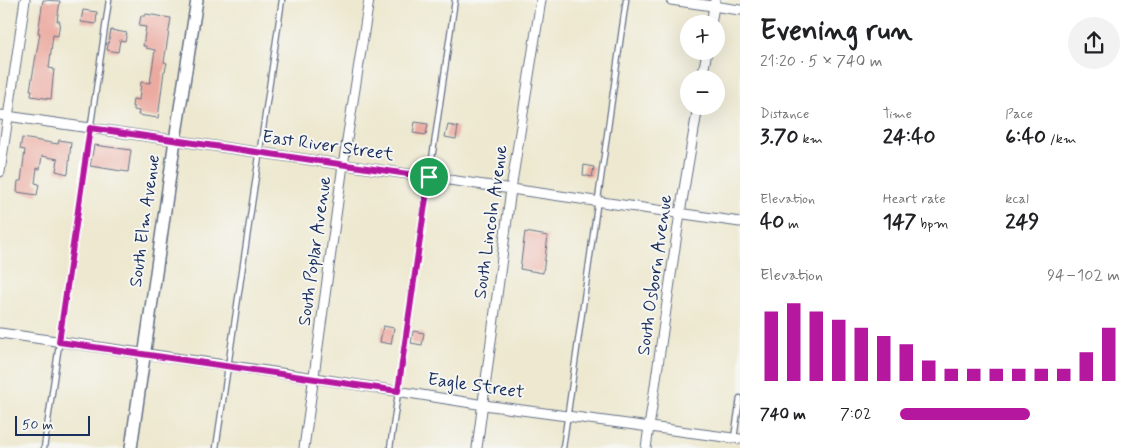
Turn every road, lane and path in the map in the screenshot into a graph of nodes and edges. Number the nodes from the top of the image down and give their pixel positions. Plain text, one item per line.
1 (24, 0) edge
2 (109, 0) edge
3 (197, 0) edge
4 (282, 0) edge
5 (369, 0) edge
6 (455, 0) edge
7 (541, 0) edge
8 (626, 0) edge
9 (671, 0) edge
10 (714, 3) edge
11 (740, 10) edge
12 (696, 115) edge
13 (4, 116) edge
14 (90, 128) junction
15 (175, 140) junction
16 (260, 152) junction
17 (343, 164) junction
18 (0, 172) edge
19 (429, 177) junction
20 (511, 189) junction
21 (598, 201) junction
22 (680, 213) junction
23 (740, 222) edge
24 (0, 333) edge
25 (59, 342) junction
26 (144, 354) junction
27 (228, 366) junction
28 (315, 378) junction
29 (398, 391) junction
30 (740, 398) edge
31 (484, 405) junction
32 (567, 416) junction
33 (649, 426) junction
34 (737, 439) edge
35 (44, 448) edge
36 (131, 448) edge
37 (216, 448) edge
38 (304, 448) edge
39 (390, 448) edge
40 (477, 448) edge
41 (563, 448) edge
42 (646, 448) edge

1 - 13 street
2 - 14 lane
3 - 15 street, South Elm Avenue
4 - 16 lane
5 - 17 street, South Poplar Avenue
6 - 19 lane
7 - 20 street, South Lincoln Avenue
8 - 21 lane
9 - 10 street
10 - 11 street
12 - 22 street, South Osborn Avenue
13 - 14 street, East River Street
13 - 18 street
14 - 15 street, East River Street
14 - 25 lane
15 - 16 street, East River Street
15 - 26 street, South Elm Avenue
16 - 17 street, East River Street
16 - 27 lane
17 - 19 street, East River Street
17 - 28 street, South Poplar Avenue
19 - 20 street, East River Street
19 - 29 lane
20 - 21 street, East River Street
20 - 31 street, South Lincoln Avenue
21 - 22 street, East River Street
21 - 32 lane
22 - 23 street, East River Street
22 - 33 street, South Osborn Avenue
24 - 25 street, Eagle Street
25 - 26 street, Eagle Street
25 - 35 lane
26 - 27 street, Eagle Street
26 - 36 street, South Elm Avenue
27 - 28 street, Eagle Street
27 - 37 lane
28 - 29 street, Eagle Street
28 - 38 street, South Poplar Avenue
29 - 31 street, Eagle Street
29 - 39 lane
30 - 34 lane
31 - 32 street, Eagle Street
31 - 40 street, South Lincoln Avenue
32 - 33 street, Eagle Street
32 - 41 lane
33 - 34 street, Eagle Street
33 - 42 street, South Osborn Avenue

